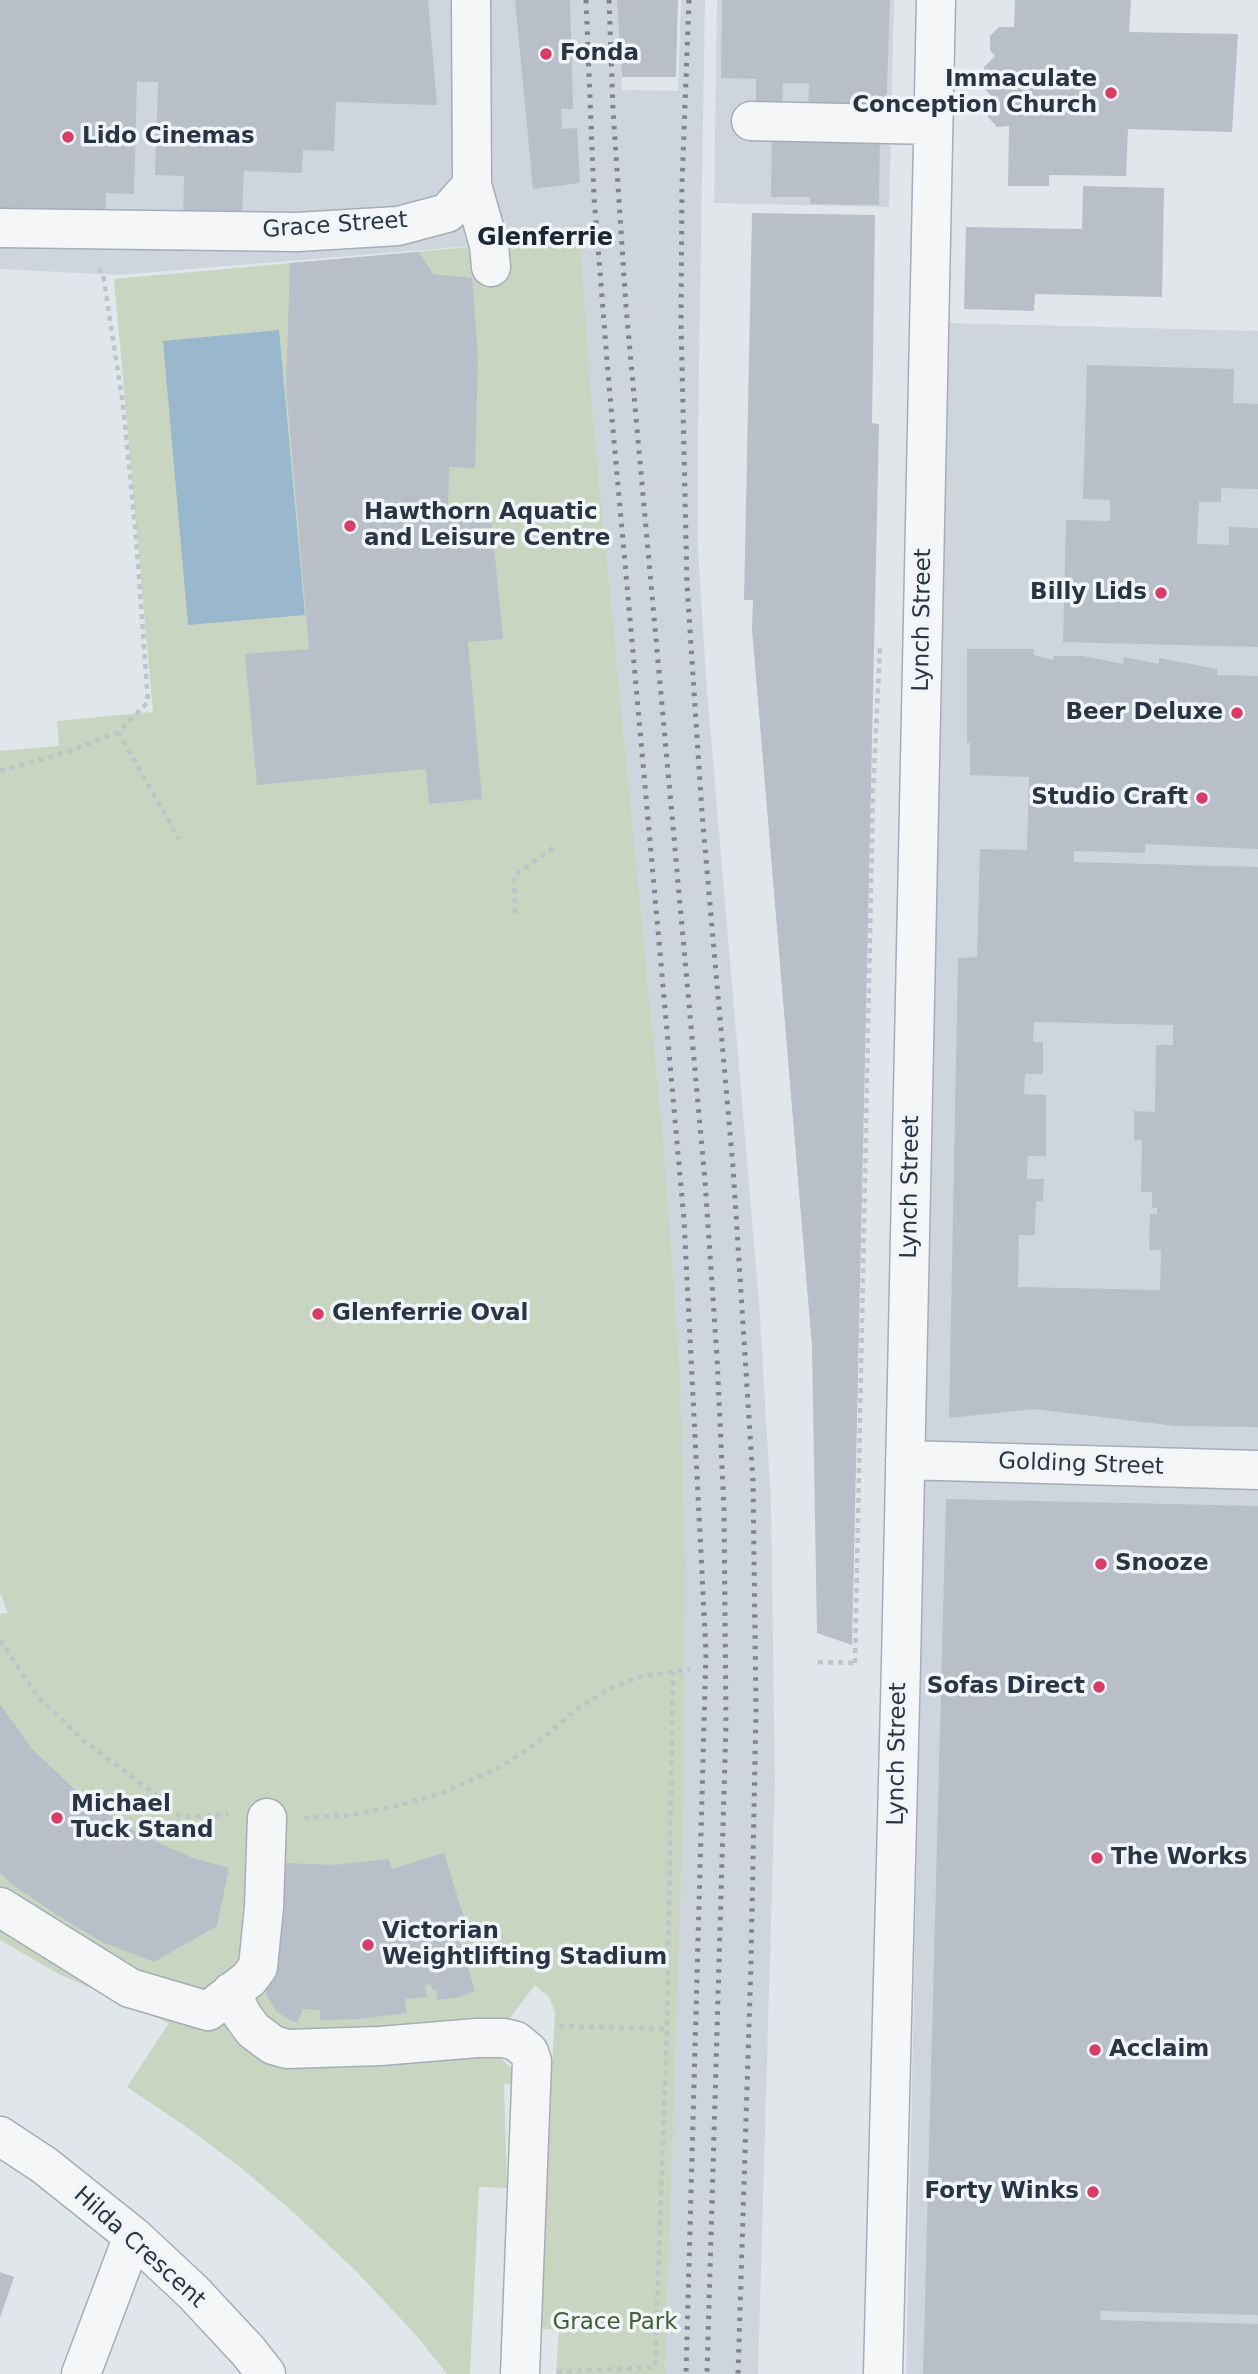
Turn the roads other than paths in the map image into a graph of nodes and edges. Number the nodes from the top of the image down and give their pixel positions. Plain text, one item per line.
1 (471, 0) edge
2 (936, 0) edge
3 (751, 121) dead end
4 (933, 125) junction
5 (472, 185) junction
6 (0, 228) edge
7 (491, 267) dead end
8 (905, 1460) junction
9 (1258, 1470) edge
10 (267, 1818) road end
11 (0, 1907) edge
12 (231, 1992) junction
13 (0, 2136) edge
14 (133, 2236) junction
15 (536, 2373) edge
16 (81, 2374) edge
17 (266, 2374) edge
18 (883, 2374) edge

1 - 5 street
2 - 4 street, Lynch Street
3 - 4 street
4 - 8 street, Lynch Street
5 - 6 street, Grace Street
5 - 7 street
8 - 9 street, Golding Street
8 - 18 street, Lynch Street
10 - 12 street
11 - 12 street
12 - 15 street
13 - 14 street, Hilda Crescent
14 - 16 street
14 - 17 street, Hilda Crescent

